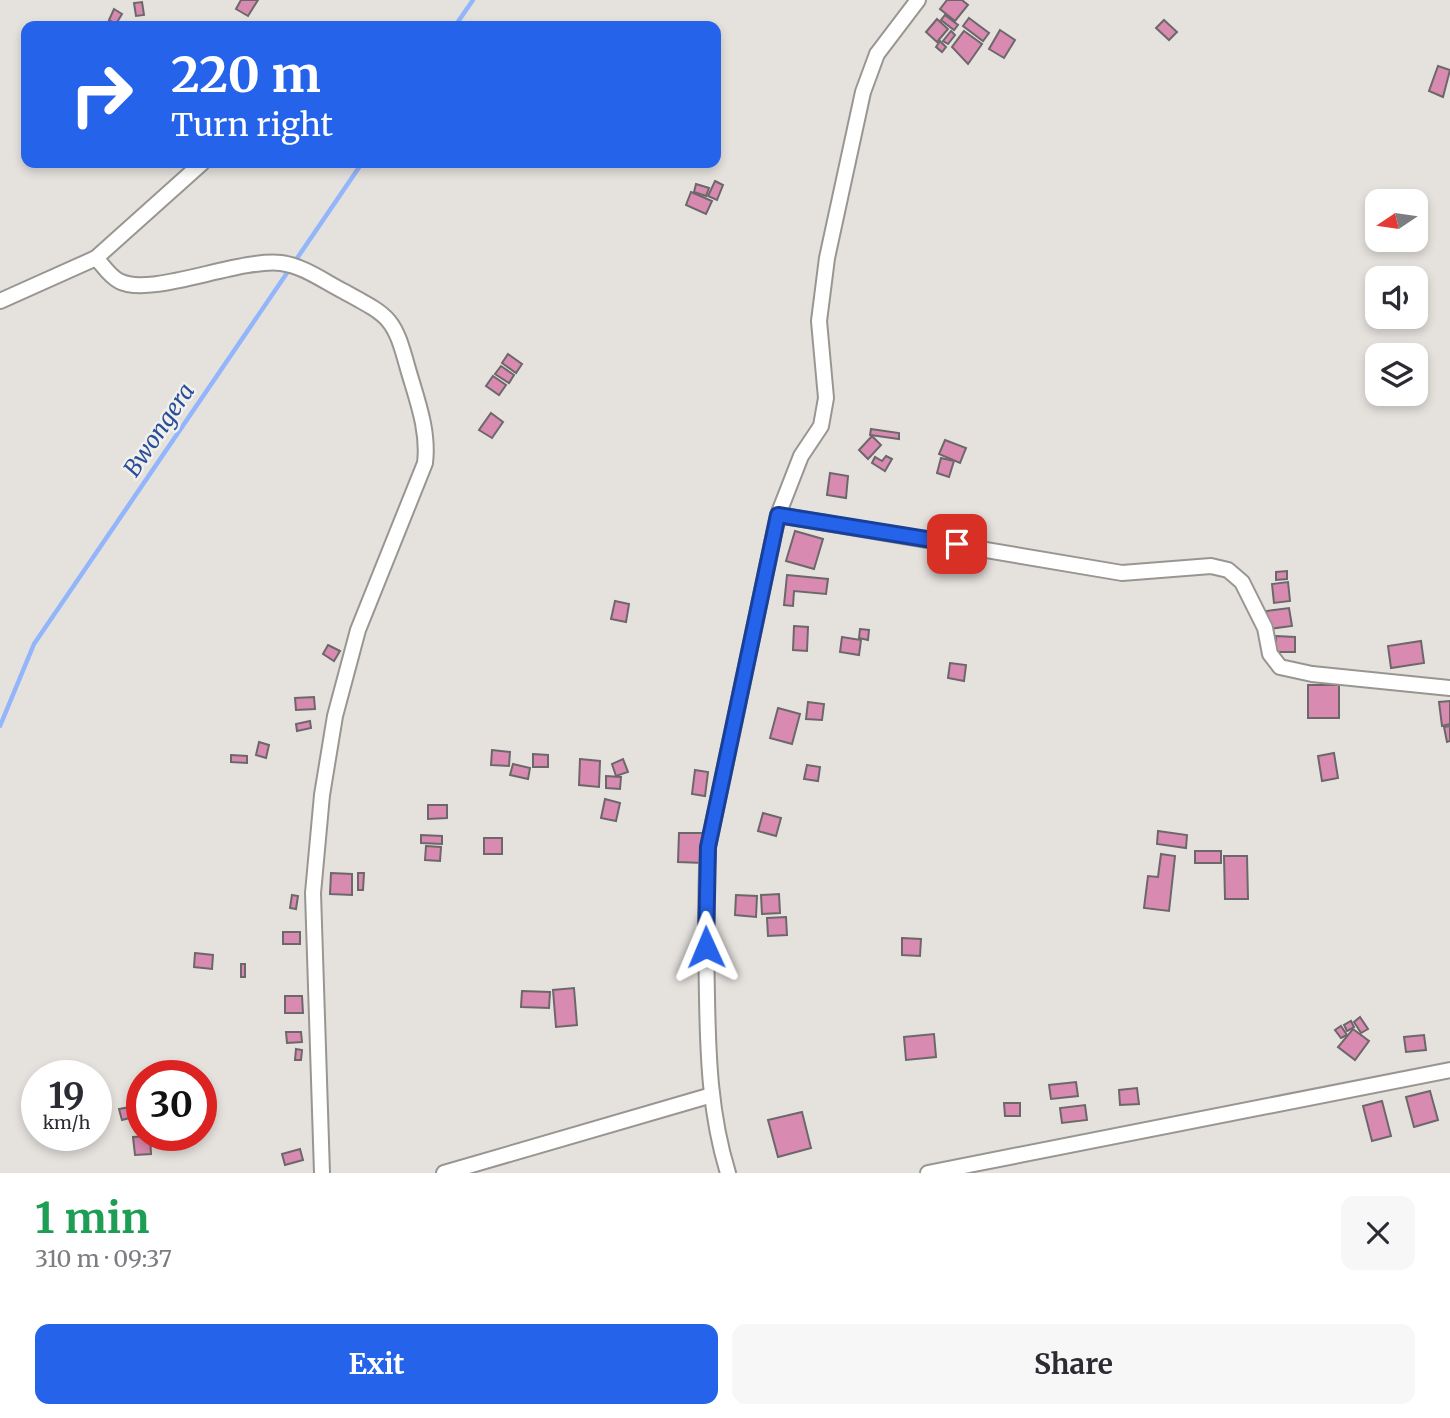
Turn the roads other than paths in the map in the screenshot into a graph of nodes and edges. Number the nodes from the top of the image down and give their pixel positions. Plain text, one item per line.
1 (918, 0) edge
2 (196, 168) edge
3 (96, 258) junction
4 (0, 300) edge
5 (778, 515) junction
6 (1450, 688) edge
7 (1450, 1070) edge
8 (712, 1095) junction
9 (976, 1168) edge
10 (322, 1173) edge
11 (444, 1173) edge
12 (728, 1173) edge
13 (928, 1173) edge

1 - 5 street
2 - 3 street
3 - 4 street
3 - 10 street
5 - 6 street
5 - 8 street
7 - 9 street
8 - 11 street
8 - 12 street
9 - 13 street

